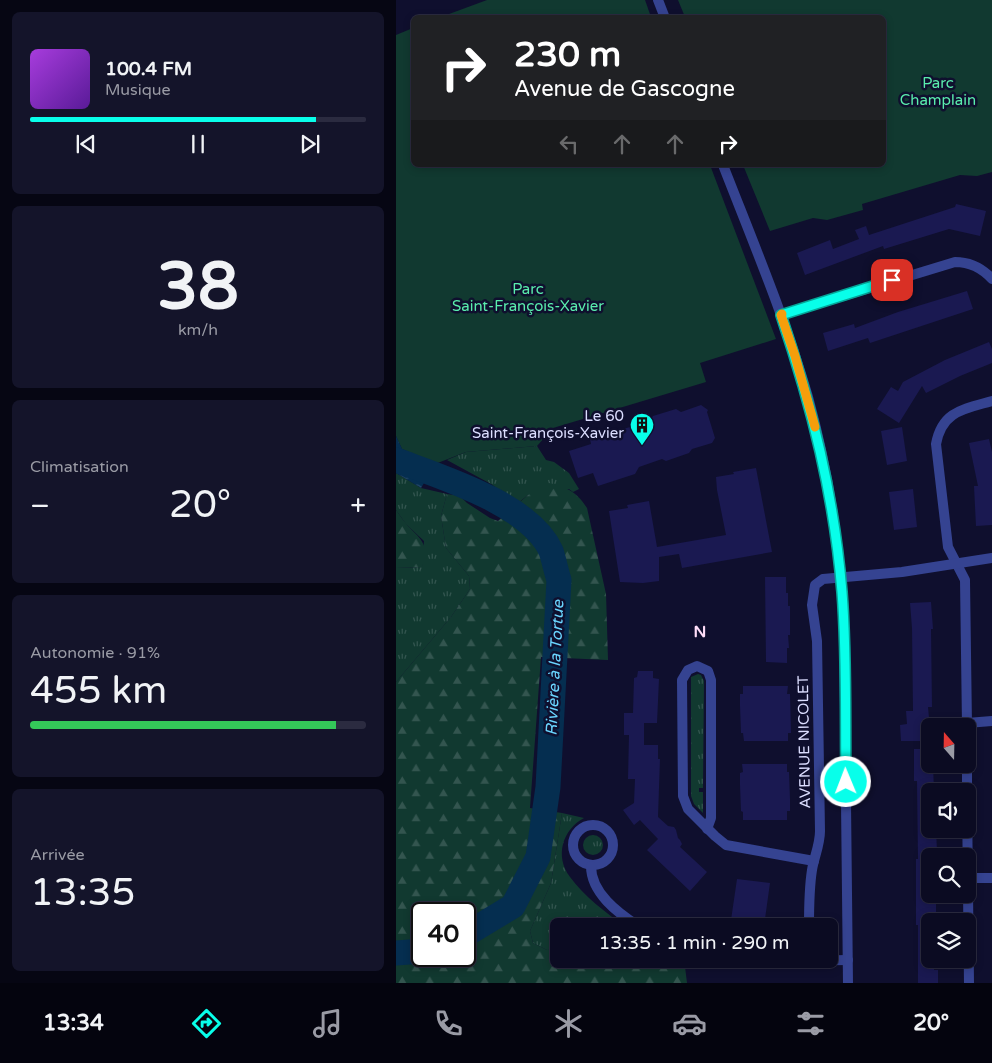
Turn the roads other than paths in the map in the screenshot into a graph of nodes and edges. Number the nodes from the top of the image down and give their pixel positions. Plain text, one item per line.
1 (658, 0) edge
2 (664, 15) edge
3 (724, 167) edge
4 (992, 280) edge
5 (781, 315) junction
6 (992, 401) edge
7 (992, 558) edge
8 (957, 564) junction
9 (841, 578) junction
10 (967, 718) edge
11 (992, 721) edge
12 (976, 724) edge
13 (707, 829) junction
14 (814, 861) junction
15 (591, 866) junction
16 (976, 878) edge
17 (992, 878) edge
18 (968, 903) edge
19 (628, 918) edge
20 (809, 918) edge
21 (838, 960) edge
22 (848, 960) junction
23 (848, 983) edge
24 (969, 983) edge

1 - 2 street
3 - 5 street
4 - 5 street
5 - 9 street
6 - 8 street
7 - 8 street
8 - 9 street
8 - 10 street
9 - 14 street, AVENUE NICOLET
9 - 22 street
11 - 12 street
13 - 13 street
13 - 14 street
14 - 20 street, AVENUE NICOLET
15 - 15 street
15 - 19 street
16 - 17 street
18 - 24 street
21 - 22 street
22 - 23 street

